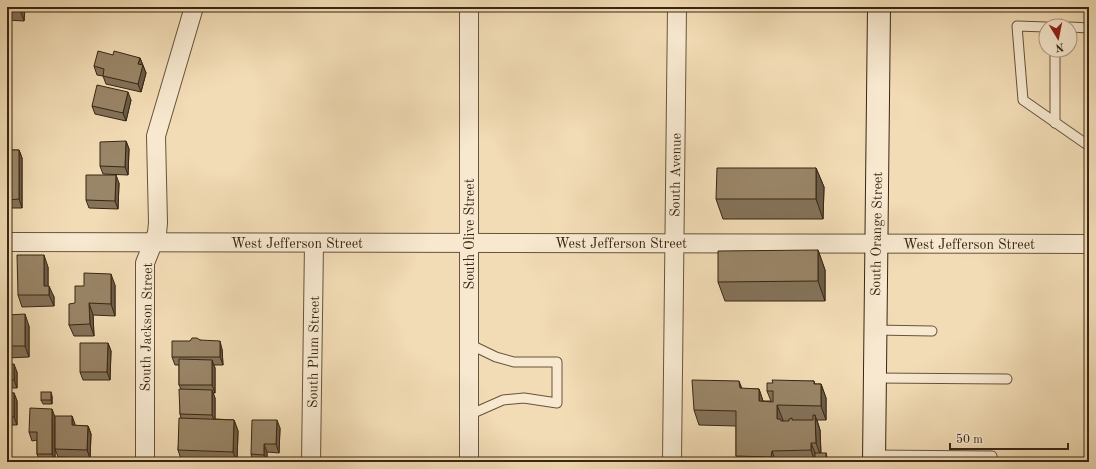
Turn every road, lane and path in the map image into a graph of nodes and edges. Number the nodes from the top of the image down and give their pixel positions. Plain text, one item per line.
1 (194, 7) edge
2 (469, 7) edge
3 (677, 7) edge
4 (879, 7) edge
5 (1038, 27) edge
6 (1078, 27) edge
7 (1089, 28) edge
8 (1054, 58) edge
9 (1055, 123) junction
10 (1089, 146) edge
11 (7, 242) edge
12 (154, 242) junction
13 (314, 242) junction
14 (469, 243) junction
15 (674, 243) junction
16 (876, 244) junction
17 (1089, 244) edge
18 (875, 330) junction
19 (932, 331) dead end
20 (469, 344) junction
21 (875, 378) junction
22 (1007, 379) dead end
23 (469, 415) junction
24 (874, 458) edge
25 (145, 462) edge
26 (311, 462) edge
27 (469, 462) edge
28 (672, 462) edge
29 (992, 462) edge

1 - 12 street, South Jackson Street
2 - 14 street, South Olive Street
3 - 15 street, South Avenue
4 - 16 main road, South Orange Street
5 - 9 lane
6 - 7 lane
8 - 9 lane
9 - 10 lane
11 - 12 street, West Jefferson Street
12 - 13 street, West Jefferson Street
12 - 25 street, South Jackson Street
13 - 14 street, West Jefferson Street
13 - 26 street, South Plum Street
14 - 15 street, West Jefferson Street
14 - 20 street, South Olive Street
15 - 16 street, West Jefferson Street
15 - 28 street, South Avenue
16 - 17 street, West Jefferson Street
16 - 18 main road, South Orange Street
18 - 19 lane
18 - 21 main road, South Orange Street
20 - 23 street, South Olive Street
20 - 23 lane
21 - 22 lane
21 - 24 main road, South Orange Street
23 - 27 street, South Olive Street
24 - 29 lane

